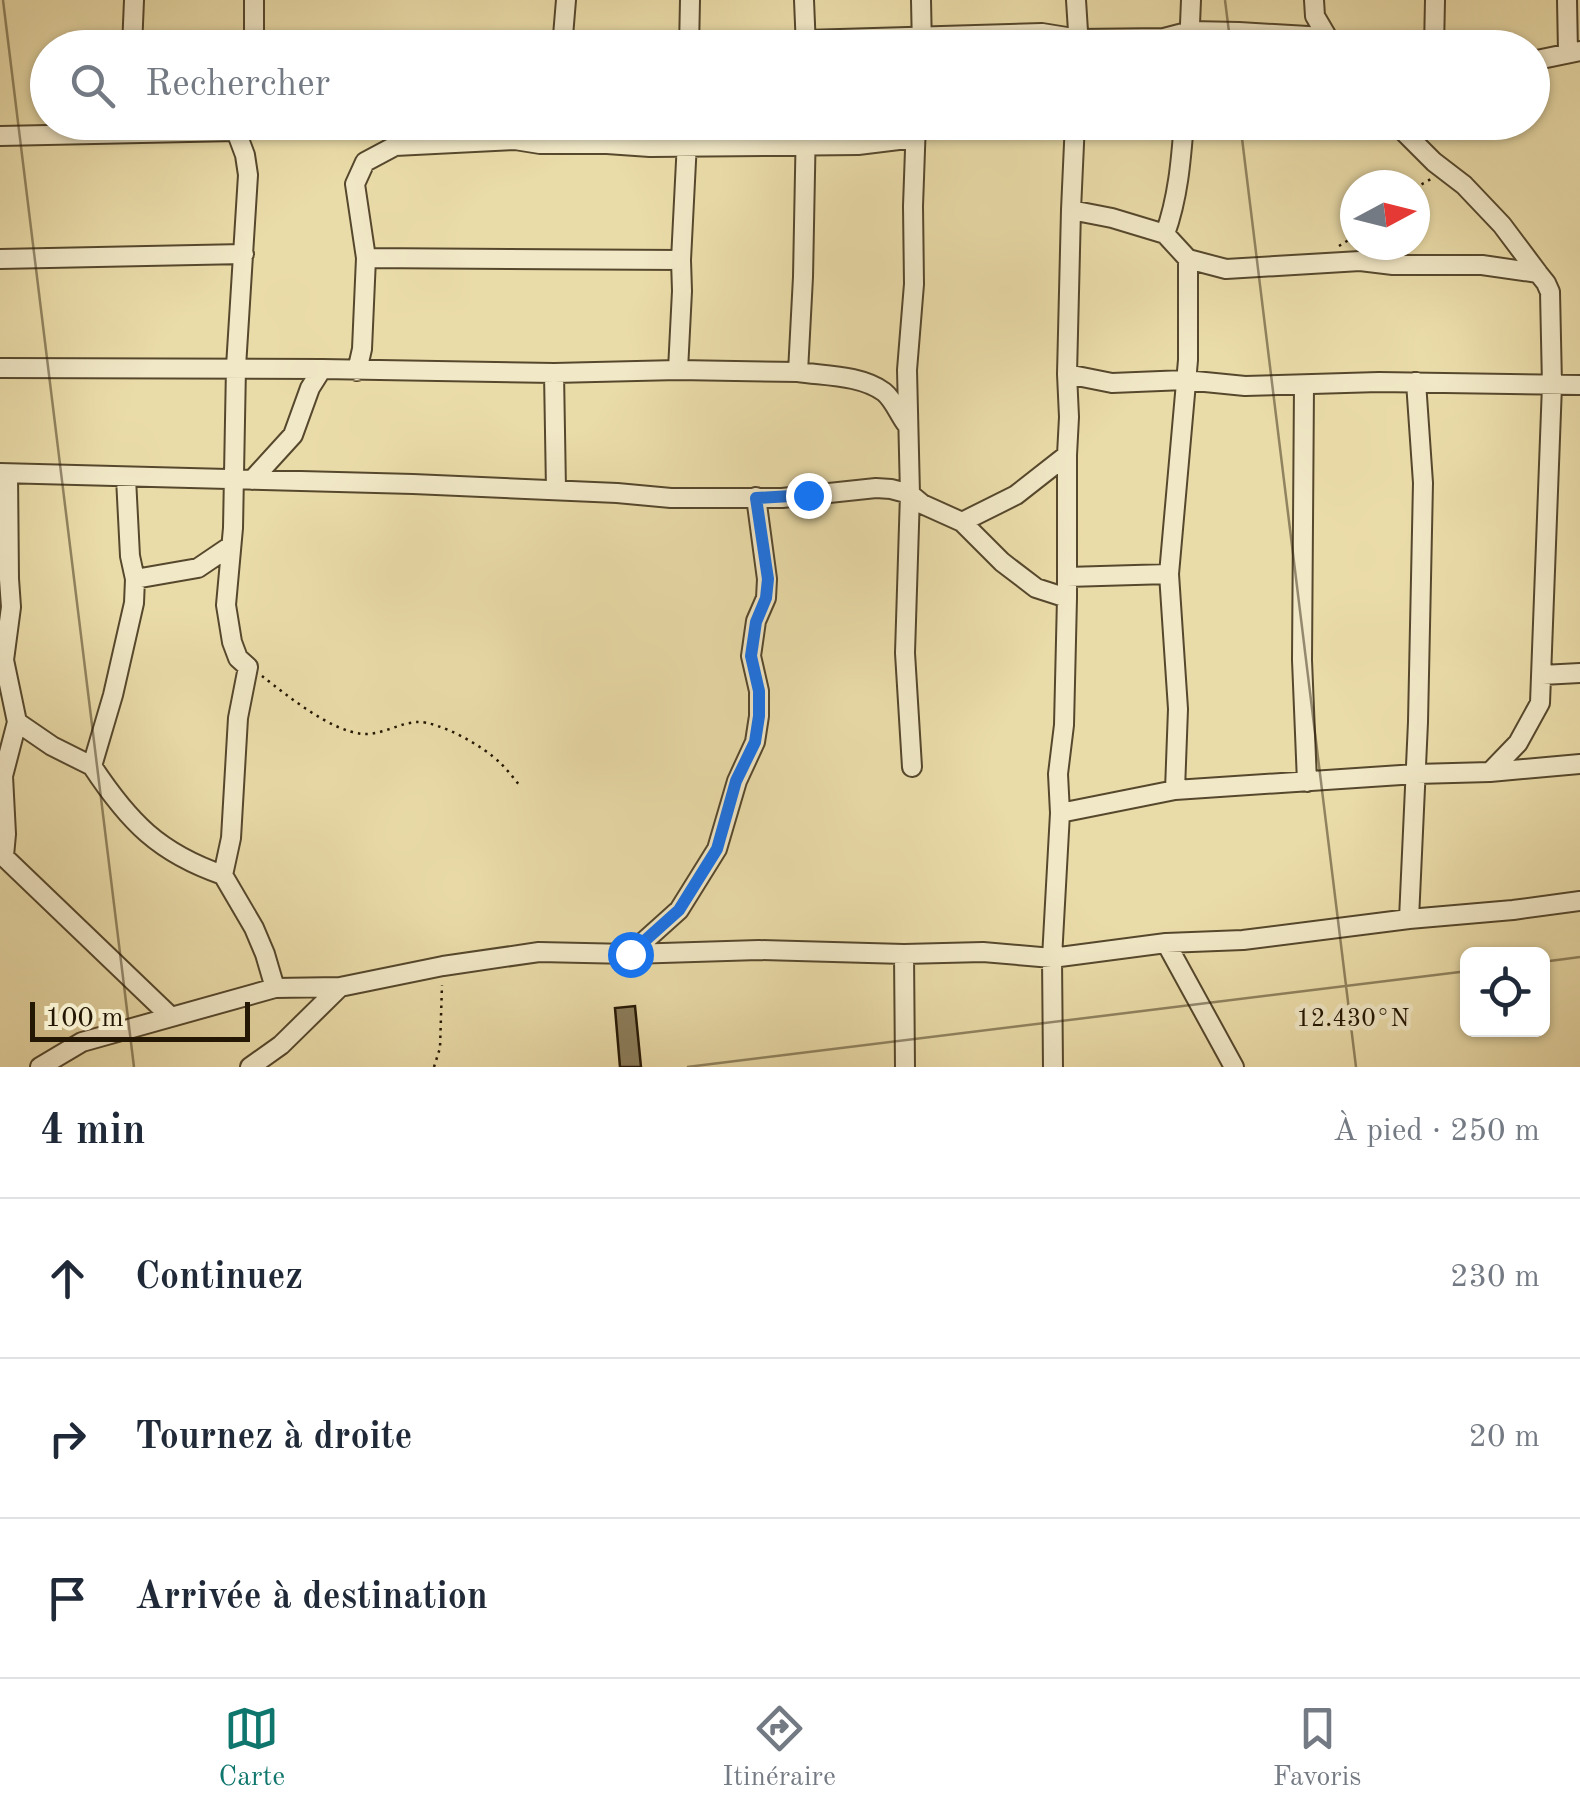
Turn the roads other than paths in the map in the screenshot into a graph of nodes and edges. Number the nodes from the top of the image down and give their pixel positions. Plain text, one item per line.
1 (134, 0) edge
2 (254, 0) edge
3 (566, 0) edge
4 (690, 0) edge
5 (804, 0) edge
6 (921, 0) edge
7 (1076, 0) edge
8 (1190, 0) edge
9 (1314, 0) edge
10 (1435, 0) edge
11 (1567, 0) edge
12 (133, 30) edge
13 (254, 30) edge
14 (564, 30) edge
15 (689, 30) edge
16 (805, 30) edge
17 (922, 30) edge
18 (1078, 30) edge
19 (1190, 30) edge
20 (1323, 30) edge
21 (1434, 30) edge
22 (1574, 51) edge
23 (30, 134) edge
24 (0, 136) edge
25 (241, 140) edge
26 (565, 140) edge
27 (688, 140) edge
28 (806, 140) edge
29 (880, 140) edge
30 (916, 140) edge
31 (1074, 140) edge
32 (1183, 140) edge
33 (1412, 140) edge
34 (565, 144) junction
35 (806, 146) junction
36 (688, 147) junction
37 (1071, 210) junction
38 (1166, 234) junction
39 (244, 254) junction
40 (0, 258) edge
41 (366, 258) junction
42 (1188, 259) junction
43 (680, 260) junction
44 (1538, 273) junction
45 (236, 367) junction
46 (0, 368) edge
47 (322, 368) junction
48 (678, 370) junction
49 (357, 371) junction
50 (798, 372) junction
51 (554, 373) junction
52 (1067, 374) junction
53 (1186, 380) junction
54 (1416, 382) junction
55 (1304, 385) junction
56 (1552, 385) junction
57 (1580, 386) edge
58 (908, 426) junction
59 (1067, 455) junction
60 (4, 474) edge
61 (126, 478) junction
62 (243, 480) junction
63 (556, 490) junction
64 (910, 494) junction
65 (756, 498) junction
66 (962, 522) junction
67 (229, 547) junction
68 (1169, 574) junction
69 (1067, 577) junction
70 (134, 579) junction
71 (1067, 598) junction
72 (1580, 672) edge
73 (1542, 675) junction
74 (17, 722) junction
75 (1580, 764) edge
76 (92, 766) junction
77 (912, 767) dead end
78 (1490, 772) junction
79 (1416, 774) junction
80 (1307, 782) junction
81 (1175, 790) junction
82 (1060, 813) junction
83 (2, 855) edge
84 (223, 875) junction
85 (1580, 901) edge
86 (1409, 919) junction
87 (1166, 943) junction
88 (630, 954) junction
89 (904, 954) junction
90 (1052, 958) junction
91 (340, 987) junction
92 (275, 988) junction
93 (170, 1016) junction
94 (40, 1067) edge
95 (250, 1067) edge
96 (904, 1067) edge
97 (1052, 1067) edge
98 (1234, 1067) edge

1 - 12 street
2 - 13 street
3 - 14 street
4 - 15 street
5 - 16 street
6 - 17 street
7 - 18 street
8 - 19 street
9 - 20 street
10 - 21 street
11 - 22 street
23 - 24 street
25 - 39 street
26 - 34 street
27 - 36 street
28 - 35 street
29 - 35 street
30 - 58 street
31 - 37 street
32 - 38 street
33 - 44 street
34 - 36 street
34 - 41 street
35 - 36 street
35 - 50 street
36 - 43 street
37 - 38 street
37 - 52 street
38 - 42 street
39 - 40 street
39 - 45 street
41 - 43 street
41 - 49 street
42 - 44 street
42 - 53 street
43 - 48 street
44 - 56 street
45 - 46 street
45 - 47 street
45 - 62 street
47 - 49 street
47 - 62 street
48 - 50 street
48 - 51 street
49 - 51 street
50 - 58 street
51 - 63 street
52 - 53 street
52 - 59 street
53 - 55 street
53 - 68 street
54 - 55 street
54 - 56 street
54 - 79 street
55 - 80 street
56 - 57 street
56 - 73 street
58 - 64 street
59 - 66 street
59 - 69 street
60 - 61 street
60 - 74 street
61 - 62 street
61 - 70 street
62 - 63 street
62 - 67 street
63 - 65 street
64 - 65 street
64 - 66 street
64 - 77 street
65 - 88 street
66 - 71 street
67 - 70 street
67 - 84 street
68 - 69 street
68 - 81 street
69 - 71 street
70 - 76 street
71 - 82 street
72 - 73 street
73 - 78 street
74 - 76 street
74 - 83 street
75 - 78 street
76 - 84 street
78 - 79 street
79 - 80 street
79 - 86 street
80 - 81 street
81 - 82 street
82 - 90 street
83 - 93 street
84 - 92 street
85 - 86 street
86 - 87 street
87 - 90 street
87 - 98 street
88 - 89 street
88 - 91 street
89 - 90 street
89 - 96 street
90 - 97 street
91 - 92 street
91 - 95 street
92 - 93 street
93 - 94 street

